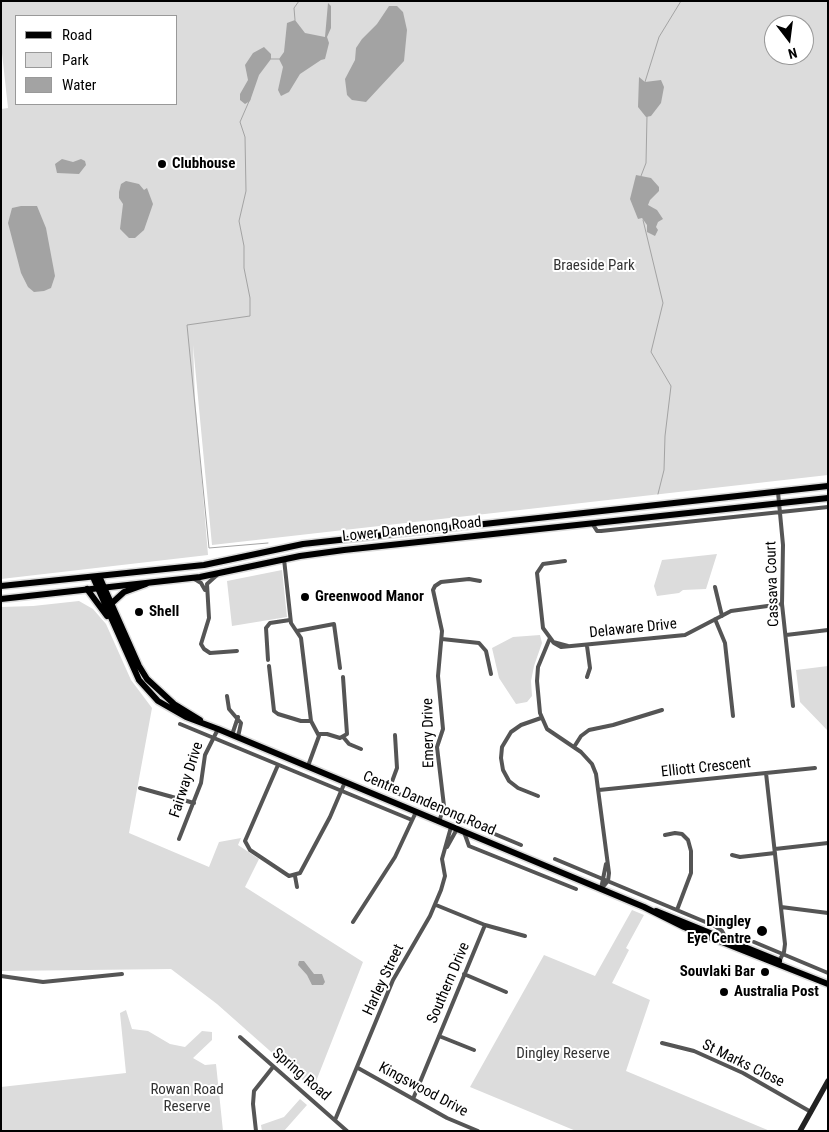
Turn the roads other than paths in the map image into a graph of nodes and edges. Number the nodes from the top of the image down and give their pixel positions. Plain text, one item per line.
1 (828, 486) edge
2 (778, 492) junction
3 (828, 498) edge
4 (779, 503) junction
5 (828, 506) edge
6 (780, 512) junction
7 (592, 523) junction
8 (284, 559) junction
9 (565, 561) dead end
10 (218, 574) junction
11 (96, 576) junction
12 (193, 577) junction
13 (480, 581) dead end
14 (151, 582) junction
15 (1, 586) edge
16 (105, 587) junction
17 (715, 587) dead end
18 (97, 588) junction
19 (87, 589) junction
20 (206, 592) junction
21 (1, 599) edge
22 (112, 602) junction
23 (782, 604) junction
24 (722, 616) junction
25 (716, 619) junction
26 (290, 620) junction
27 (113, 625) junction
28 (828, 630) edge
29 (297, 631) junction
30 (786, 635) junction
31 (442, 639) junction
32 (551, 640) junction
33 (587, 646) junction
34 (237, 651) dead end
35 (268, 660) dead end
36 (269, 666) dead end
37 (340, 668) dead end
38 (491, 674) dead end
39 (587, 676) dead end
40 (342, 677) dead end
41 (227, 696) dead end
42 (793, 706) dead end
43 (662, 710) dead end
44 (733, 716) dead end
45 (541, 718) junction
46 (311, 722) junction
47 (204, 723) junction
48 (180, 724) dead end
49 (218, 729) junction
50 (319, 734) junction
51 (395, 735) dead end
52 (235, 736) junction
53 (214, 738) junction
54 (344, 738) junction
55 (574, 747) junction
56 (361, 749) dead end
57 (278, 765) junction
58 (308, 766) junction
59 (815, 768) dead end
60 (766, 773) junction
61 (345, 782) junction
62 (140, 788) dead end
63 (599, 790) junction
64 (341, 791) junction
65 (538, 796) dead end
66 (194, 802) junction
67 (413, 811) junction
68 (443, 812) junction
69 (410, 820) junction
70 (439, 822) junction
71 (454, 828) junction
72 (464, 832) junction
73 (665, 835) dead end
74 (179, 839) dead end
75 (828, 843) edge
76 (521, 845) dead end
77 (775, 851) junction
78 (732, 855) dead end
79 (555, 859) dead end
80 (607, 862) junction
81 (294, 876) junction
82 (570, 876) junction
83 (603, 879) junction
84 (608, 882) junction
85 (566, 886) junction
86 (297, 887) dead end
87 (576, 889) dead end
88 (601, 889) junction
89 (436, 905) junction
90 (644, 907) junction
91 (781, 907) junction
92 (676, 910) junction
93 (828, 913) edge
94 (353, 922) dead end
95 (485, 925) junction
96 (525, 936) dead end
97 (726, 938) junction
98 (754, 942) dead end
99 (783, 954) junction
100 (778, 963) junction
101 (828, 973) edge
102 (122, 974) dead end
103 (464, 974) junction
104 (1, 976) edge
105 (828, 984) edge
106 (506, 992) dead end
107 (439, 1036) junction
108 (240, 1037) dead end
109 (662, 1043) dead end
110 (474, 1050) dead end
111 (273, 1067) junction
112 (358, 1068) junction
113 (828, 1081) edge
114 (413, 1099) junction
115 (811, 1112) junction
116 (335, 1120) junction
117 (256, 1131) edge
118 (347, 1131) edge
119 (478, 1131) edge
120 (800, 1131) edge

1 - 2 main road, Lower Dandenong Road
2 - 4 street, Cassava Court
2 - 11 main road, Lower Dandenong Road
3 - 4 main road, Lower Dandenong Road
4 - 6 street, Cassava Court
4 - 7 main road, Lower Dandenong Road
5 - 6 street
6 - 7 street
6 - 23 street, Cassava Court
7 - 8 main road, Lower Dandenong Road
8 - 10 main road, Lower Dandenong Road
8 - 26 street
9 - 32 street
10 - 12 main road, Lower Dandenong Road
10 - 20 street
11 - 15 main road, Lower Dandenong Road
11 - 16 main road, Centre Dandenong Road
11 - 18 main road, Centre Dandenong Road
12 - 14 main road, Lower Dandenong Road
12 - 20 street
13 - 31 street, Emery Drive
14 - 16 main road, Lower Dandenong Road
14 - 22 main road
16 - 18 main road, Lower Dandenong Road
16 - 22 main road, Centre Dandenong Road
17 - 24 street
18 - 19 main road, Lower Dandenong Road
18 - 27 main road, Centre Dandenong Road
19 - 21 main road, Lower Dandenong Road
19 - 27 main road
20 - 34 street
22 - 47 main road, Centre Dandenong Road
23 - 24 street, Delaware Drive
23 - 30 street, Cassava Court
24 - 25 street, Delaware Drive
25 - 33 street, Delaware Drive
25 - 44 street
26 - 29 street
26 - 35 street
27 - 47 main road, Centre Dandenong Road
28 - 30 street
29 - 37 street
29 - 46 street
30 - 42 street, Cassava Court
31 - 38 street
31 - 68 street, Emery Drive
32 - 33 street, Delaware Drive
32 - 45 street
33 - 39 street
36 - 46 street
40 - 54 street
41 - 52 street
43 - 55 street
45 - 55 street
45 - 65 street
46 - 50 street
47 - 49 main road, Centre Dandenong Road
48 - 53 street, Centre Dandenong Road
49 - 52 main road, Centre Dandenong Road
49 - 53 street, Fairway Drive
50 - 54 street
50 - 58 street
51 - 68 street, Centre Dandenong Road
52 - 58 main road, Centre Dandenong Road
53 - 57 street, Centre Dandenong Road
53 - 66 street, Fairway Drive
54 - 56 street
55 - 63 street
57 - 64 street, Centre Dandenong Road
57 - 81 street
58 - 61 main road, Centre Dandenong Road
59 - 60 street, Elliott Crescent
60 - 63 street, Elliott Crescent
60 - 77 street
61 - 64 street
61 - 67 main road, Centre Dandenong Road
62 - 66 street
63 - 80 street
64 - 69 street, Centre Dandenong Road
64 - 81 street
66 - 74 street, Fairway Drive
67 - 69 street
67 - 70 main road, Centre Dandenong Road
68 - 70 street, Emery Drive
68 - 76 street, Centre Dandenong Road
69 - 94 street
70 - 71 main road, Centre Dandenong Road
71 - 72 main road, Centre Dandenong Road
71 - 89 street, Harley Street
72 - 82 main road, Centre Dandenong Road
72 - 85 street
73 - 92 street
75 - 77 street
77 - 78 street
77 - 91 street
79 - 83 street, Centre Dandenong Road
80 - 83 street
80 - 84 street
81 - 86 street
82 - 85 street
82 - 88 main road, Centre Dandenong Road
83 - 84 street, Centre Dandenong Road
83 - 88 street
84 - 88 street
84 - 92 street, Centre Dandenong Road
85 - 87 street
88 - 90 main road, Centre Dandenong Road
89 - 95 street
89 - 112 street, Harley Street
90 - 97 main road, Centre Dandenong Road
90 - 100 main road, Centre Dandenong Road
91 - 93 street
91 - 99 street
92 - 97 street, Centre Dandenong Road
95 - 96 street
95 - 103 street, Southern Drive
97 - 100 main road, Centre Dandenong Road
98 - 99 street
99 - 100 street
99 - 101 street
100 - 105 main road, Centre Dandenong Road
102 - 104 street
103 - 106 street
103 - 107 street, Southern Drive
107 - 110 street
107 - 114 street, Southern Drive
108 - 111 street, Spring Road
109 - 115 street, St Marks Close
111 - 116 street, Spring Road
111 - 117 street
112 - 114 street, Kingswood Drive
112 - 116 street, Harley Street
113 - 115 main road
114 - 119 street, Kingswood Drive
115 - 120 main road
116 - 118 street, Spring Road

